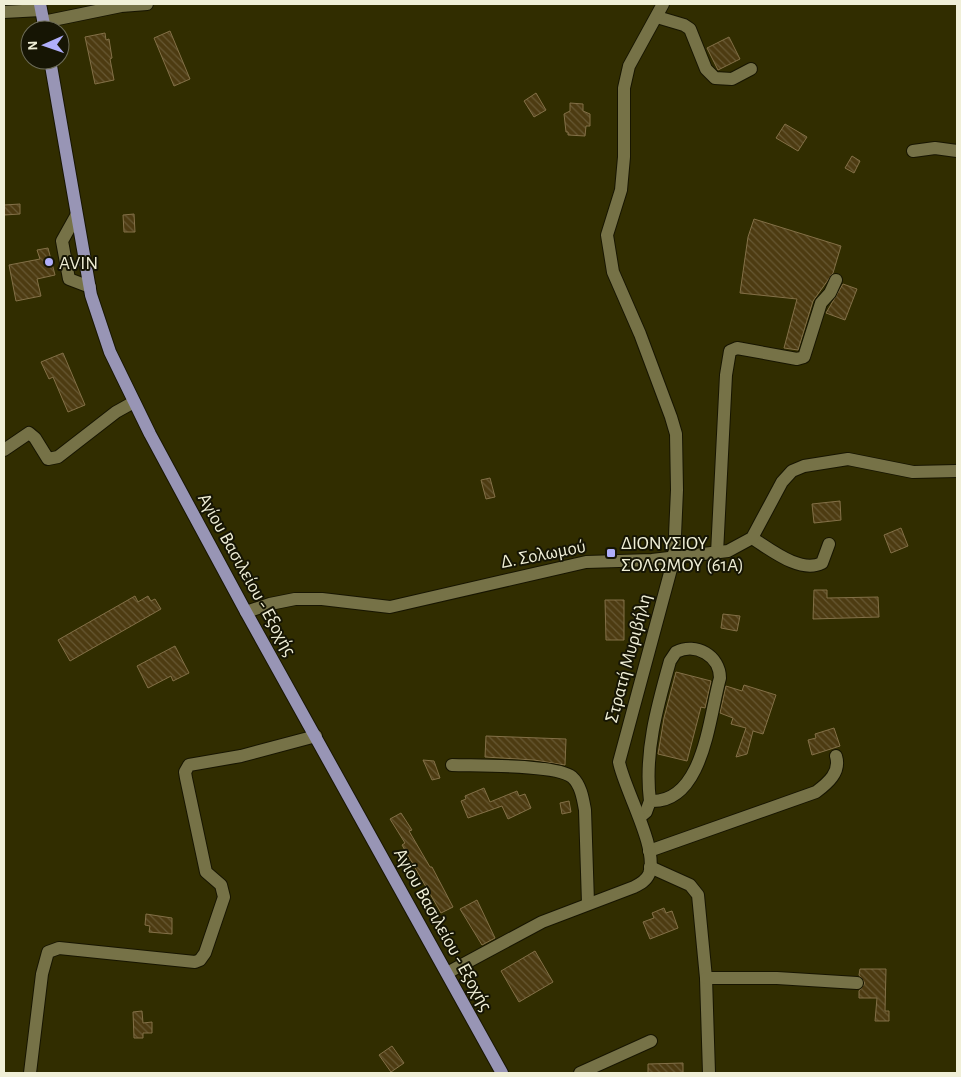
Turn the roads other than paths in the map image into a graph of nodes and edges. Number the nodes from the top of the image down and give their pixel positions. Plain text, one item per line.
1 (147, 4) edge
2 (663, 4) edge
3 (4, 12) edge
4 (42, 17) edge
5 (657, 17) junction
6 (752, 69) dead end
7 (52, 70) edge
8 (913, 151) dead end
9 (957, 151) edge
10 (76, 216) junction
11 (836, 280) dead end
12 (90, 287) junction
13 (134, 402) junction
14 (4, 450) edge
15 (957, 471) edge
16 (752, 538) junction
17 (828, 544) dead end
18 (717, 553) junction
19 (674, 558) junction
20 (246, 612) junction
21 (316, 736) junction
22 (836, 756) dead end
23 (452, 765) dead end
24 (650, 801) junction
25 (640, 817) junction
26 (649, 851) junction
27 (650, 867) junction
28 (588, 903) junction
29 (447, 973) junction
30 (706, 978) junction
31 (857, 982) dead end
32 (651, 1041) dead end
33 (30, 1073) edge
34 (502, 1073) edge
35 (580, 1073) edge
36 (709, 1073) edge

1 - 4 street
2 - 5 street, Στρατή Μυριβήλη
3 - 4 street
5 - 6 street
5 - 19 street, Στρατή Μυριβήλη
7 - 10 main road, Αγίου Βασιλείου - Εξοχής
8 - 9 street
10 - 12 main road, Αγίου Βασιλείου - Εξοχής
10 - 12 street
11 - 18 street
12 - 13 main road, Αγίου Βασιλείου - Εξοχής
13 - 14 street
13 - 20 main road, Αγίου Βασιλείου - Εξοχής
15 - 16 street
16 - 17 street
16 - 18 street, Δ. Σολωμού
18 - 19 street, Δ. Σολωμού
19 - 20 street, Δ. Σολωμού
19 - 25 street, Στρατή Μυριβήλη
20 - 21 main road, Αγίου Βασιλείου - Εξοχής
21 - 29 main road, Αγίου Βασιλείου - Εξοχής
21 - 33 street
22 - 26 street
23 - 28 street
24 - 24 street
24 - 25 street
25 - 26 street, Στρατή Μυριβήλη
26 - 27 street, Στρατή Μυριβήλη
27 - 28 street
27 - 30 street
28 - 29 street
29 - 34 main road, Αγίου Βασιλείου - Εξοχής
30 - 31 street
30 - 36 street
32 - 35 street

